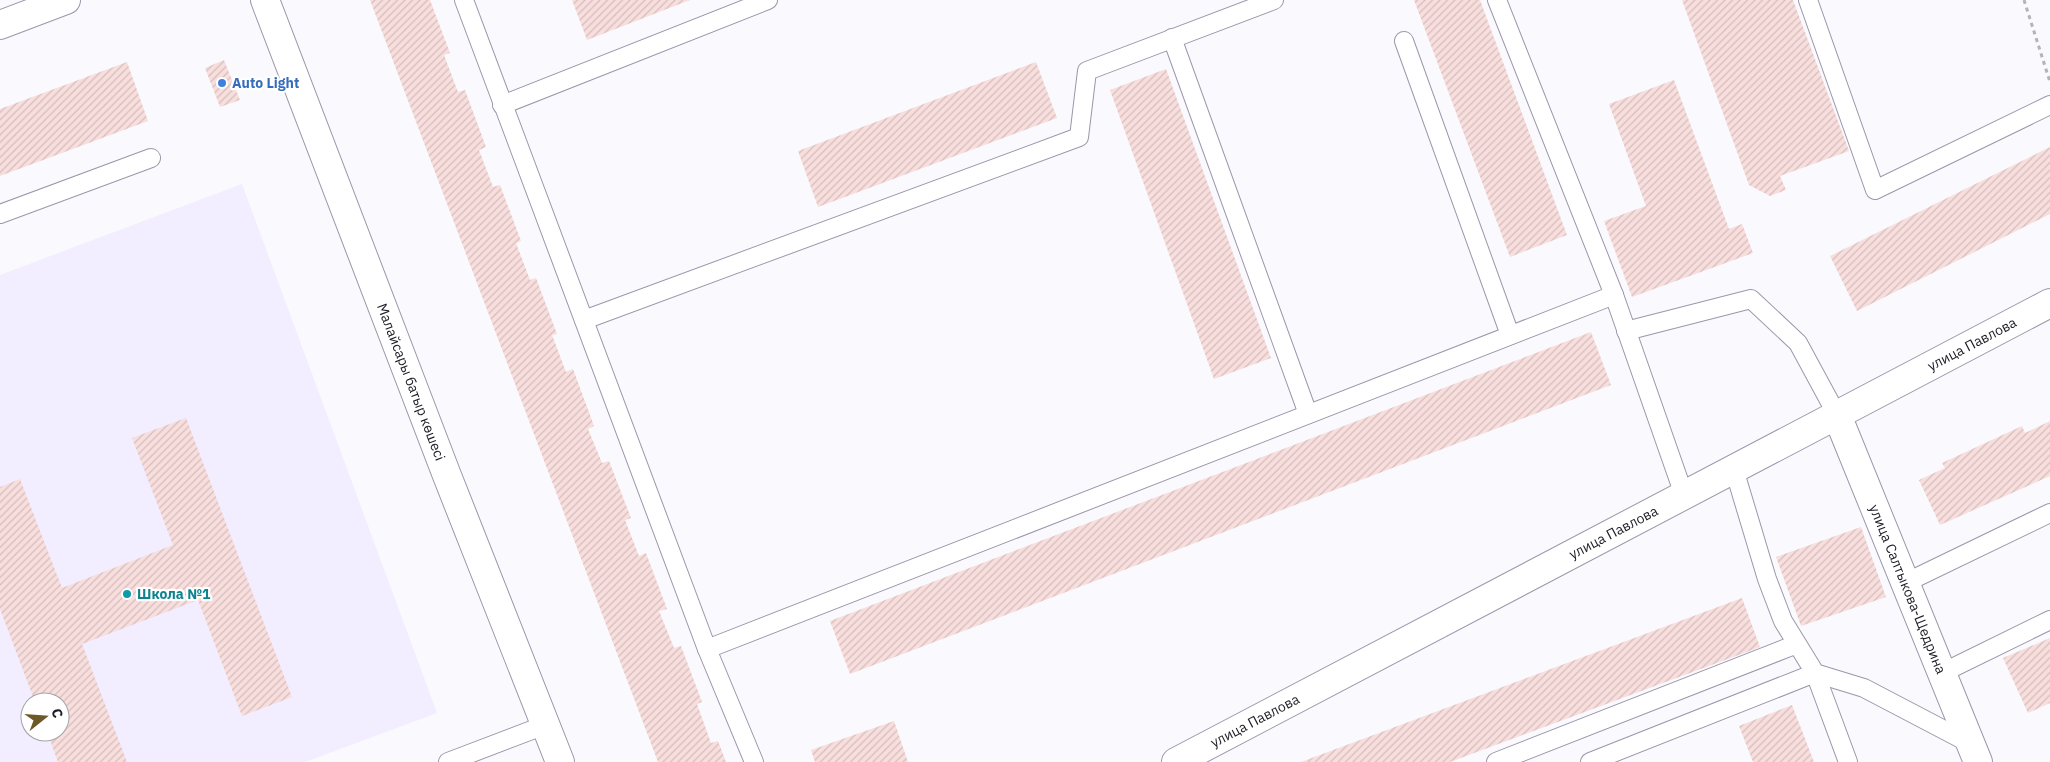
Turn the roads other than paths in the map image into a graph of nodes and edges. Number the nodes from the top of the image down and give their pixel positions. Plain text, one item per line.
1 (66, 0) edge
2 (265, 0) edge
3 (464, 0) edge
4 (768, 0) edge
5 (1274, 0) edge
6 (1497, 0) edge
7 (1808, 0) edge
8 (0, 24) edge
9 (1172, 38) junction
10 (1404, 41) dead end
11 (2050, 104) edge
12 (502, 105) junction
13 (151, 158) dead end
14 (0, 214) edge
15 (1614, 295) junction
16 (2050, 303) edge
17 (584, 320) junction
18 (1626, 331) junction
19 (1510, 336) junction
20 (1308, 414) junction
21 (1837, 415) junction
22 (1734, 469) junction
23 (1684, 495) junction
24 (2050, 513) edge
25 (1905, 583) junction
26 (2050, 620) edge
27 (1797, 644) junction
28 (707, 649) junction
29 (1942, 673) junction
30 (1815, 674) junction
31 (545, 725) junction
32 (1974, 753) edge
33 (1184, 760) edge
34 (448, 762) edge
35 (560, 762) edge
36 (754, 762) edge
37 (1496, 762) edge
38 (1590, 762) edge
39 (1848, 762) edge

1 - 8 street
2 - 31 street, Малайсары батыр көшесі
3 - 12 lane
4 - 12 lane
5 - 9 lane
6 - 15 lane
7 - 11 lane
9 - 17 lane
9 - 20 lane
10 - 19 lane
12 - 17 lane
13 - 14 lane
15 - 18 lane
15 - 19 lane
16 - 21 street, улица Павлова
17 - 28 lane
18 - 21 lane
18 - 23 lane
19 - 20 lane
20 - 28 lane
21 - 22 street, улица Павлова
21 - 25 street, улица Салтыкова-Щедрина
22 - 23 street, улица Павлова
22 - 27 lane
23 - 33 street, улица Павлова
24 - 25 lane
25 - 29 street, улица Салтыкова-Щедрина
26 - 29 lane
27 - 30 lane
27 - 37 lane
28 - 36 lane
29 - 32 street, улица Салтыкова-Щедрина
30 - 32 lane
30 - 38 lane
30 - 39 lane
31 - 34 lane
31 - 35 street, Малайсары батыр көшесі

